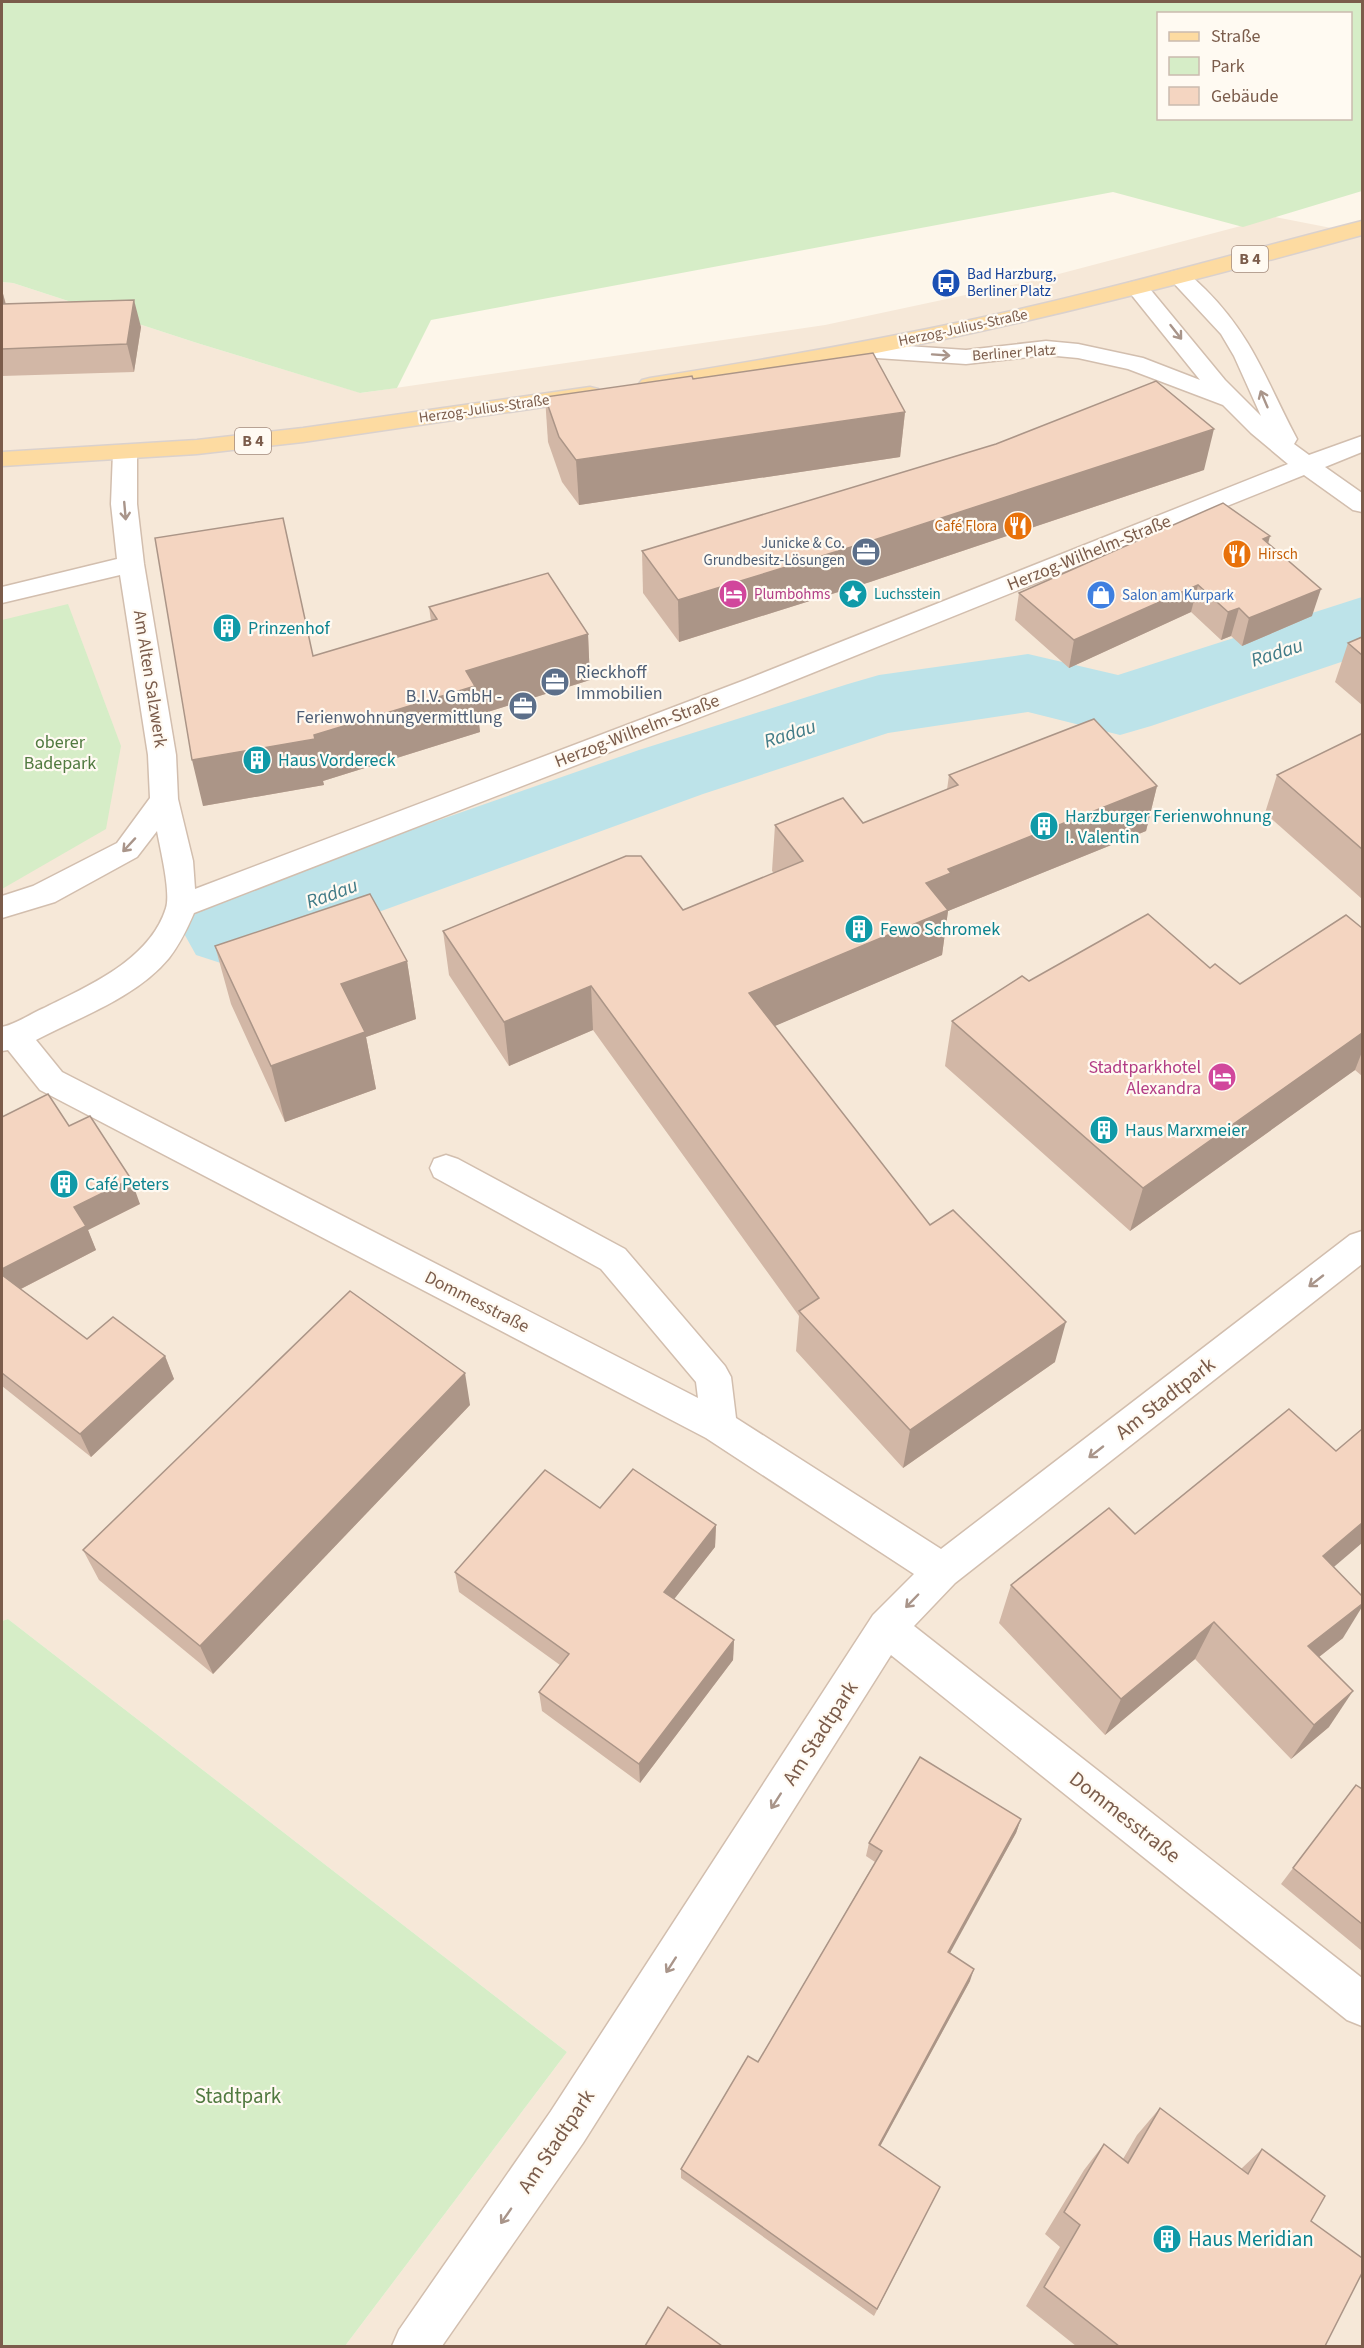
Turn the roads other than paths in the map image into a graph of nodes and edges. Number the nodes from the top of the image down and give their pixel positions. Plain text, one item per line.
1 (1362, 228) edge
2 (1179, 277) junction
3 (1137, 288) junction
4 (862, 350) junction
5 (1230, 400) junction
6 (1362, 443) edge
7 (125, 452) junction
8 (2, 459) edge
9 (1306, 466) junction
10 (1362, 504) edge
11 (132, 564) junction
12 (2, 596) edge
13 (164, 799) junction
14 (182, 906) junction
15 (2, 907) edge
16 (8, 1037) edge
17 (446, 1168) dead end
18 (1362, 1245) edge
19 (719, 1427) junction
20 (942, 1571) junction
21 (887, 1628) junction
22 (1362, 2005) edge
23 (415, 2346) edge

1 - 2 main road, B 4
2 - 3 main road, B 4
9 -> 2 street
3 - 4 main road, Herzog-Julius-Straße / B 4
3 -> 5 street, Berliner Platz
4 -> 5 street, Berliner Platz
4 - 7 main road, Herzog-Julius-Straße / B 4
5 - 9 street, Berliner Platz
6 - 9 street
7 - 8 main road, Herzog-Julius-Straße / B 4
7 -> 11 street, Am Alten Salzwerk
9 - 10 street
9 - 14 street, Herzog-Wilhelm-Straße
11 - 12 street
11 - 13 street, Am Alten Salzwerk
13 - 14 street, Am Alten Salzwerk
13 -> 15 street
14 - 16 street
16 - 19 street, Dommesstraße
17 - 19 street
18 -> 20 street, Am Stadtpark
19 - 20 street, Dommesstraße
20 -> 21 street, Am Stadtpark
21 - 22 street, Dommesstraße
21 -> 23 street, Am Stadtpark

